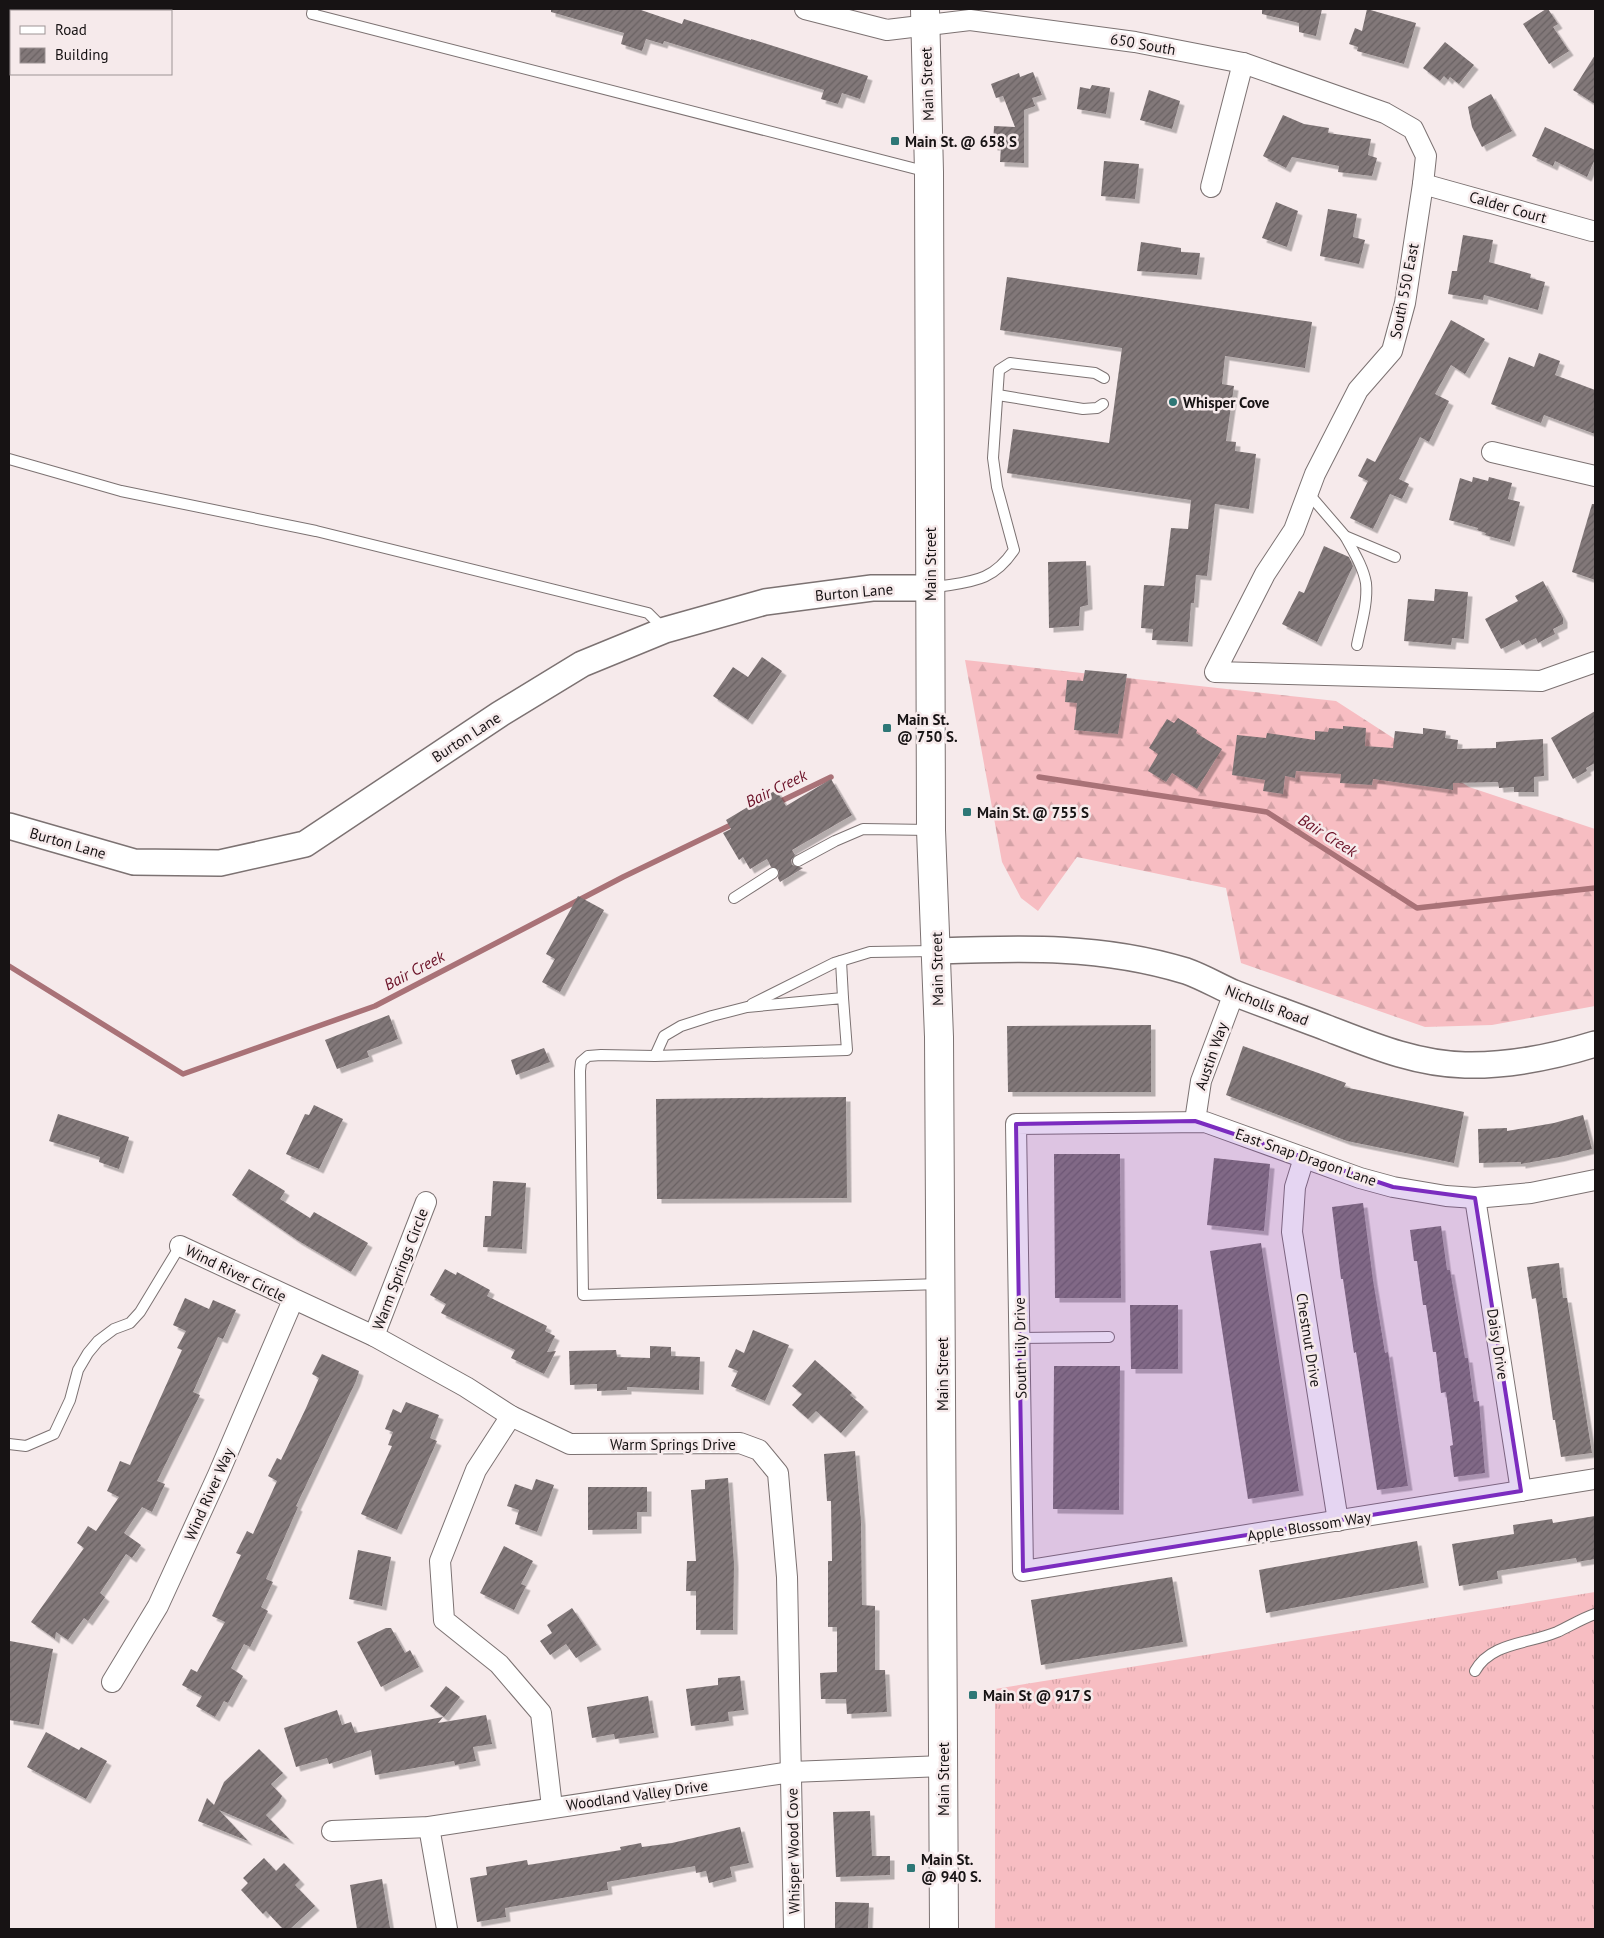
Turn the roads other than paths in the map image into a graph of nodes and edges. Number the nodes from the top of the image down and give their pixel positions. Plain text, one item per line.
1 (312, 9) edge
2 (805, 9) edge
3 (925, 17) edge
4 (1243, 63) junction
5 (929, 172) junction
6 (1423, 184) junction
7 (1211, 187) dead end
8 (1593, 229) edge
9 (1104, 378) dead end
10 (998, 396) junction
11 (1103, 404) dead end
12 (1492, 452) dead end
13 (9, 459) edge
14 (1595, 476) edge
15 (1308, 493) junction
16 (1345, 536) junction
17 (1395, 557) dead end
18 (931, 588) junction
19 (665, 630) junction
20 (1357, 645) dead end
21 (1595, 662) edge
22 (9, 826) edge
23 (931, 830) junction
24 (798, 861) dead end
25 (773, 873) dead end
26 (734, 898) dead end
27 (934, 951) junction
28 (842, 961) junction
29 (1234, 993) junction
30 (843, 998) junction
31 (747, 1007) junction
32 (1595, 1044) edge
33 (655, 1056) junction
34 (1195, 1121) junction
35 (1016, 1124) joint
36 (1304, 1158) junction
37 (1595, 1180) edge
38 (1475, 1198) junction
39 (426, 1202) dead end
40 (180, 1246) joint
41 (941, 1284) junction
42 (293, 1300) junction
43 (374, 1336) junction
44 (1109, 1336) dead end
45 (1019, 1338) junction
46 (511, 1416) junction
47 (9, 1444) edge
48 (1595, 1479) edge
49 (1522, 1491) junction
50 (1338, 1521) junction
51 (1023, 1571) joint
52 (1595, 1614) edge
53 (1475, 1671) dead end
54 (112, 1682) dead end
55 (943, 1766) junction
56 (791, 1772) junction
57 (552, 1807) junction
58 (429, 1827) junction
59 (332, 1831) dead end
60 (447, 1929) edge
61 (794, 1929) edge
62 (944, 1929) edge

1 - 5 lane
2 - 3 street, 650 South
3 - 4 street, 650 South
3 - 5 main road, Main Street
4 - 6 street, 650 South
4 - 7 street
5 - 18 main road, Main Street
6 - 8 street, Calder Court
6 - 15 street, South 550 East
9 - 10 lane
10 - 11 lane
10 - 18 lane
12 - 14 street
13 - 19 lane
15 - 16 lane
15 - 21 street, South 550 East
16 - 17 lane
16 - 20 lane
18 - 19 street, Burton Lane
18 - 23 main road, Main Street
19 - 22 street, Burton Lane
23 - 24 lane
23 - 27 main road, Main Street
25 - 26 lane
27 - 28 lane
27 - 29 street, Nicholls Road
27 - 41 main road, Main Street
28 - 30 lane
28 - 31 lane
29 - 32 street, Nicholls Road
29 - 34 street, Austin Way
30 - 31 lane
30 - 33 lane
31 - 33 lane
33 - 41 lane
34 - 35 street, East Snap Dragon Lane
34 - 36 street, East Snap Dragon Lane
35 - 45 street, South Lily Drive
36 - 38 street, East Snap Dragon Lane
36 - 50 street, Chestnut Drive
37 - 38 street, East Snap Dragon Lane
38 - 49 street, Daisy Drive
39 - 43 street, Warm Springs Circle
40 - 42 street, Wind River Circle
40 - 47 lane
41 - 55 main road, Main Street
42 - 43 street, Warm Springs Drive
42 - 54 street, Wind River Way
43 - 46 street, Warm Springs Drive
44 - 45 lane
45 - 51 street, South Lily Drive
46 - 56 street, Warm Springs Drive
46 - 57 street
48 - 49 street, Apple Blossom Way
49 - 50 street, Apple Blossom Way
50 - 51 street, Apple Blossom Way
52 - 53 lane
55 - 56 street, Woodland Valley Drive
55 - 62 main road, Main Street
56 - 57 street, Woodland Valley Drive
56 - 61 street, Whisper Wood Cove
57 - 58 street, Woodland Valley Drive
58 - 59 street, Woodland Valley Drive
58 - 60 street

